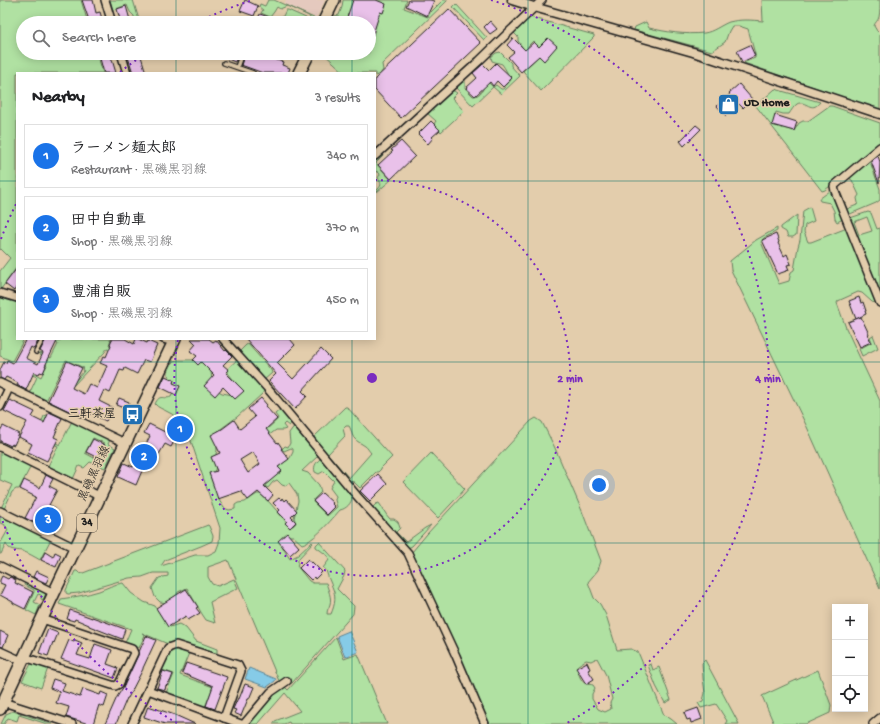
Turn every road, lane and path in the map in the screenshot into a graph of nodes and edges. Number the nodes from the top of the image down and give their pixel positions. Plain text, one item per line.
1 (105, 0) edge
2 (334, 0) edge
3 (512, 0) edge
4 (542, 0) edge
5 (534, 7) junction
6 (110, 16) edge
7 (326, 16) edge
8 (123, 60) edge
9 (240, 60) edge
10 (306, 60) edge
11 (224, 63) dead end
12 (237, 67) junction
13 (127, 72) edge
14 (250, 72) edge
15 (300, 72) edge
16 (880, 114) edge
17 (880, 147) edge
18 (376, 155) edge
19 (0, 293) edge
20 (16, 298) edge
21 (880, 303) edge
22 (42, 340) edge
23 (170, 340) edge
24 (224, 340) edge
25 (36, 352) dead end
26 (0, 383) edge
27 (9, 388) junction
28 (0, 407) edge
29 (125, 443) junction
30 (0, 447) edge
31 (99, 496) junction
32 (0, 511) edge
33 (75, 548) junction
34 (0, 566) edge
35 (54, 593) junction
36 (42, 619) junction
37 (0, 651) edge
38 (23, 659) junction
39 (287, 681) dead end
40 (148, 690) junction
41 (2, 705) edge
42 (224, 718) junction
43 (880, 718) edge
44 (72, 724) edge
45 (132, 724) edge
46 (242, 724) edge
47 (485, 724) edge
48 (873, 724) edge

1 - 6 street
2 - 7 main road
3 - 5 street
4 - 5 street
5 - 16 street
5 - 18 street
8 - 13 street
9 - 12 lane
10 - 15 main road
11 - 12 lane
12 - 14 lane
17 - 21 street
19 - 20 street
22 - 25 lane
23 - 29 main road, 黒磯黒羽線 / 34
24 - 47 street
26 - 27 street
27 - 28 street
27 - 29 street
29 - 31 main road, 黒磯黒羽線 / 34
30 - 31 street
31 - 33 main road, 黒磯黒羽線 / 34
32 - 33 street
33 - 35 main road, 黒磯黒羽線 / 34
34 - 35 street
35 - 36 main road, 黒磯黒羽線 / 34
36 - 38 main road, 黒磯黒羽線 / 34
36 - 38 street
37 - 38 street
38 - 41 main road, 黒磯黒羽線 / 34
39 - 46 street
40 - 42 street
40 - 42 street
40 - 45 street
41 - 44 street
42 - 46 street
43 - 48 street

